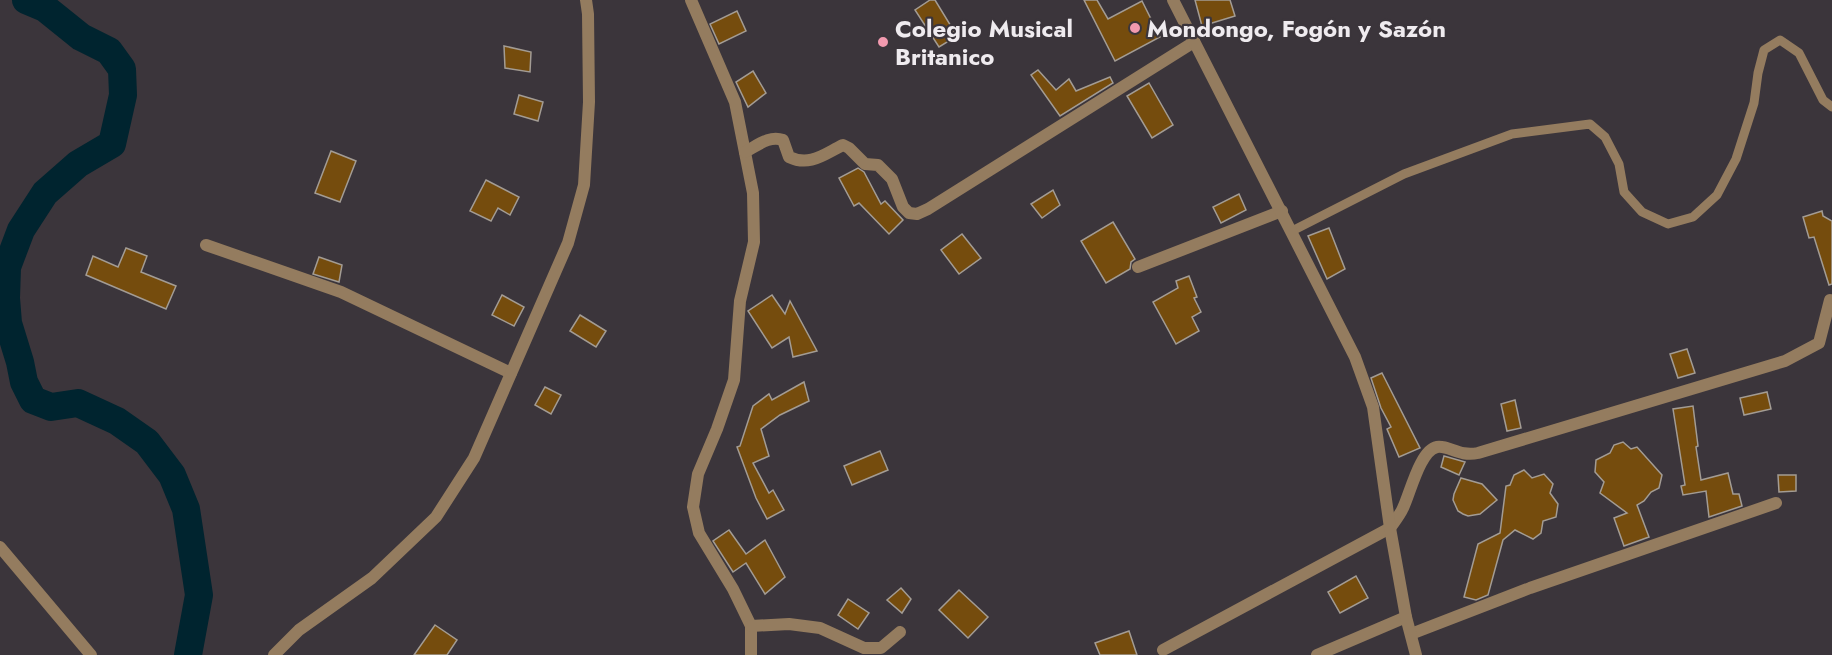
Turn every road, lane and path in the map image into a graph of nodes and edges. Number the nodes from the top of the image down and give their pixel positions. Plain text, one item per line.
1 (586, 0) edge
2 (691, 0) edge
3 (1173, 0) edge
4 (1194, 42) junction
5 (1832, 107) edge
6 (745, 152) junction
7 (1282, 211) junction
8 (1292, 231) junction
9 (206, 245) dead end
10 (1138, 267) dead end
11 (1830, 300) dead end
12 (511, 373) junction
13 (1776, 502) dead end
14 (1390, 528) junction
15 (0, 547) edge
16 (1406, 618) junction
17 (751, 626) junction
18 (900, 632) dead end
19 (1411, 634) junction
20 (1163, 651) dead end
21 (91, 655) edge
22 (274, 655) edge
23 (751, 655) edge
24 (1317, 655) edge
25 (1416, 655) edge

1 - 12 street
2 - 6 street
3 - 4 street
4 - 6 street
4 - 7 street
5 - 8 lane
6 - 17 street
7 - 8 street
7 - 10 street
8 - 14 street
9 - 12 street
11 - 14 street
12 - 22 street
13 - 19 street
14 - 16 street
14 - 20 street
15 - 21 street
16 - 19 street
16 - 24 street
17 - 18 street
17 - 23 street
19 - 25 street

